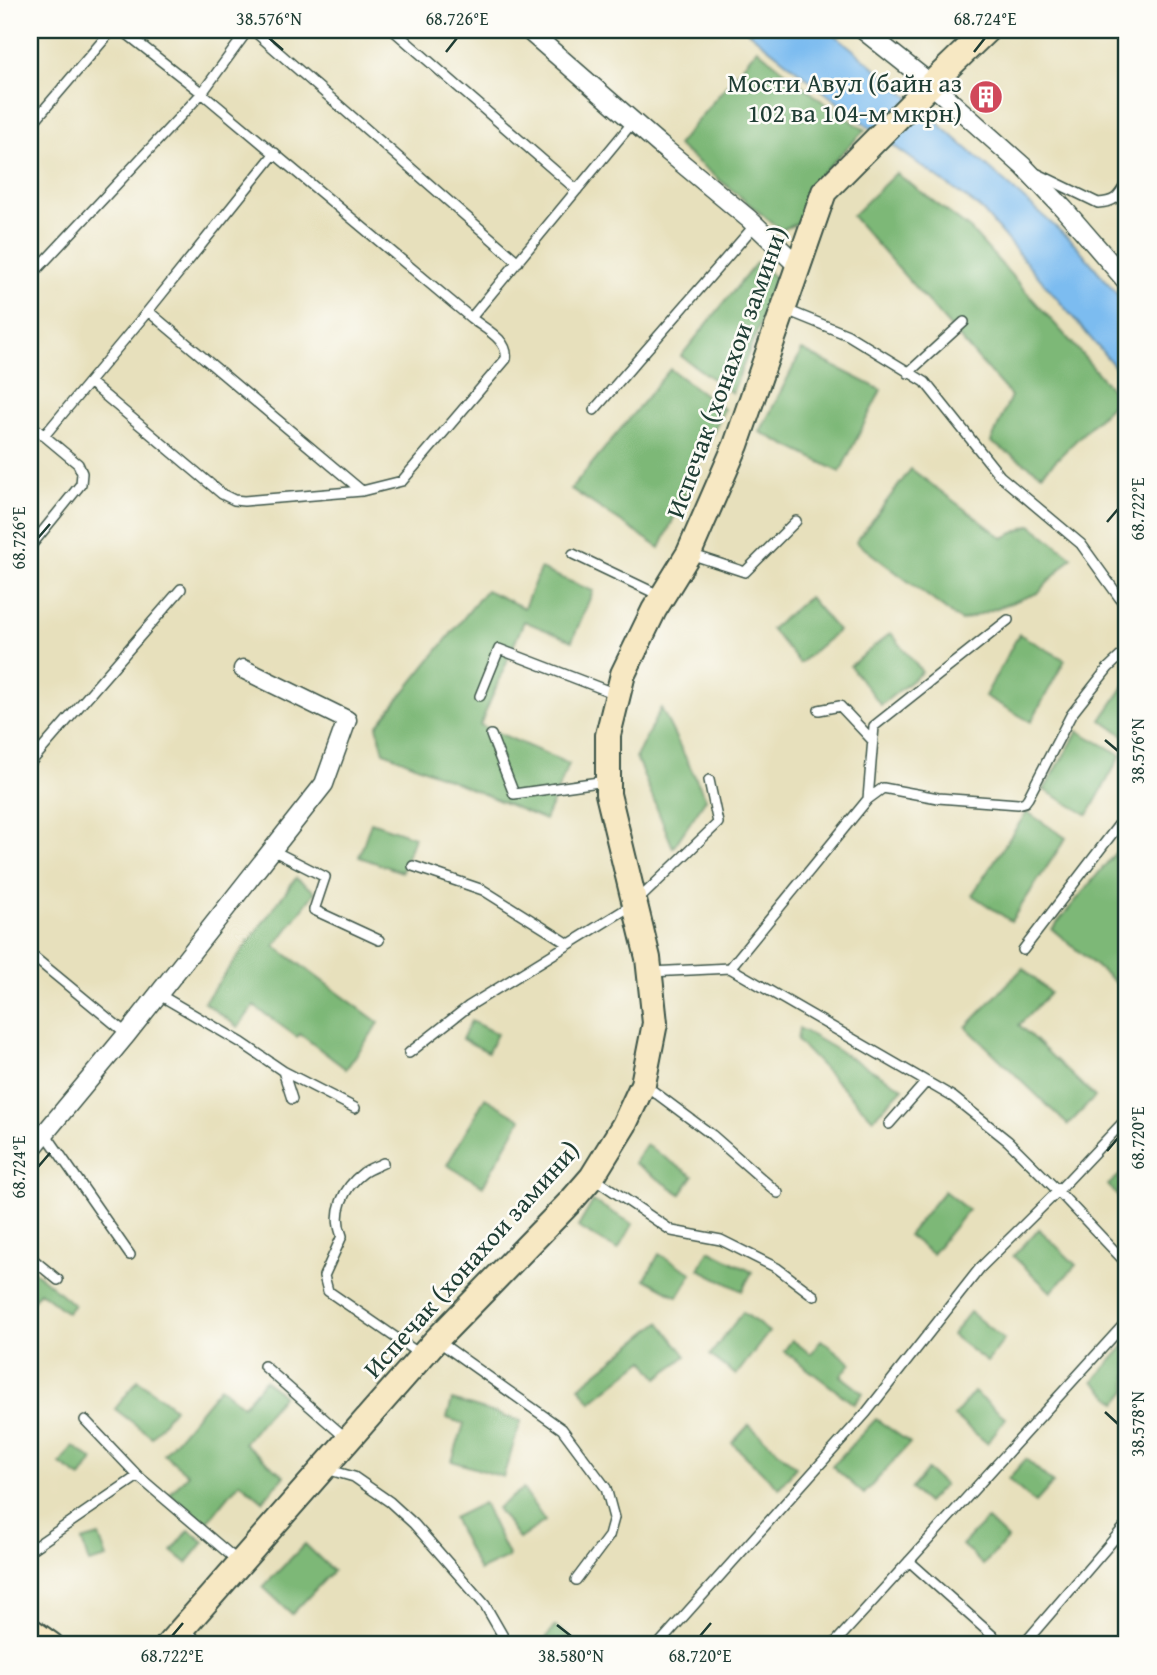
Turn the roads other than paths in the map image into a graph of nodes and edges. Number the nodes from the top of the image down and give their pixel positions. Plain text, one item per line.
1 (112, 30) edge
2 (122, 30) edge
3 (250, 30) edge
4 (393, 30) edge
5 (528, 30) edge
6 (863, 30) edge
7 (988, 30) edge
8 (930, 84) junction
9 (202, 93) junction
10 (634, 122) junction
11 (30, 126) edge
12 (275, 153) junction
13 (1024, 167) junction
14 (1127, 182) edge
15 (577, 190) junction
16 (755, 225) junction
17 (517, 262) junction
18 (797, 265) junction
19 (30, 277) edge
20 (1127, 282) edge
21 (782, 308) junction
22 (148, 311) junction
23 (471, 318) junction
24 (964, 322) dead end
25 (908, 373) junction
26 (89, 382) junction
27 (594, 410) dead end
28 (30, 424) edge
29 (44, 436) junction
30 (362, 491) junction
31 (796, 521) dead end
32 (30, 547) edge
33 (689, 553) junction
34 (573, 554) dead end
35 (181, 589) dead end
36 (662, 596) junction
37 (1127, 608) edge
38 (1008, 620) dead end
39 (1127, 650) edge
40 (243, 669) dead end
41 (618, 694) junction
42 (481, 696) dead end
43 (819, 710) dead end
44 (491, 735) dead end
45 (873, 741) junction
46 (30, 763) edge
47 (608, 780) junction
48 (709, 780) dead end
49 (868, 799) junction
50 (1127, 814) edge
51 (272, 850) junction
52 (413, 866) dead end
53 (634, 904) junction
54 (379, 940) dead end
55 (569, 944) junction
56 (1023, 950) dead end
57 (30, 954) edge
58 (730, 968) junction
59 (649, 972) junction
60 (158, 994) junction
61 (127, 1034) junction
62 (410, 1053) dead end
63 (283, 1071) junction
64 (926, 1082) junction
65 (643, 1084) junction
66 (292, 1099) dead end
67 (355, 1108) dead end
68 (1127, 1118) edge
69 (889, 1124) dead end
70 (45, 1133) junction
71 (30, 1151) edge
72 (383, 1163) dead end
73 (592, 1177) junction
74 (1058, 1191) junction
75 (778, 1194) dead end
76 (130, 1255) dead end
77 (30, 1257) edge
78 (1127, 1264) edge
79 (58, 1280) dead end
80 (814, 1296) dead end
81 (1127, 1321) edge
82 (429, 1348) junction
83 (264, 1366) dead end
84 (85, 1420) dead end
85 (348, 1440) junction
86 (324, 1469) junction
87 (138, 1476) junction
88 (1127, 1524) edge
89 (30, 1550) edge
90 (909, 1561) junction
91 (240, 1563) junction
92 (576, 1580) dead end
93 (30, 1630) edge
94 (192, 1636) edge
95 (51, 1645) edge
96 (168, 1645) edge
97 (508, 1645) edge
98 (658, 1645) edge
99 (833, 1645) edge
100 (1003, 1645) edge
101 (1023, 1645) edge

1 - 11 lane
2 - 9 lane
3 - 9 lane
3 - 17 lane
4 - 15 lane
5 - 10 street
6 - 8 street
7 - 8 street, Испечак (хонахои замини)
8 - 13 street
8 - 18 street, Испечак (хонахои замини)
9 - 12 lane
9 - 19 lane
10 - 15 lane
10 - 16 street
12 - 22 lane
12 - 23 lane
13 - 14 lane
13 - 20 street
15 - 17 lane
16 - 18 street
16 - 27 lane
17 - 23 lane
18 - 21 street, Испечак (хонахои замини)
21 - 25 lane
21 - 33 street, Испечак (хонахои замини)
22 - 26 lane
22 - 30 lane
23 - 30 lane
24 - 25 lane
25 - 37 lane
26 - 29 lane
26 - 30 lane
28 - 29 lane
29 - 32 lane
31 - 33 lane
33 - 36 street, Испечак (хонахои замини)
34 - 36 lane
35 - 46 lane
36 - 41 street, Испечак (хонахои замини)
38 - 45 lane
39 - 49 lane
40 - 51 street
41 - 42 lane
41 - 47 street, Испечак (хонахои замини)
43 - 45 lane
44 - 47 lane
45 - 49 lane
47 - 53 street, Испечак (хонахои замини)
48 - 53 lane
49 - 58 lane
50 - 56 lane
51 - 54 lane
51 - 60 street
52 - 55 lane
53 - 55 lane
53 - 59 street, Испечак (хонахои замини)
55 - 62 lane
57 - 61 lane
58 - 59 lane
58 - 64 lane
59 - 65 street, Испечак (хонахои замини)
60 - 61 street
60 - 63 lane
61 - 70 street
63 - 66 lane
63 - 67 lane
64 - 69 lane
64 - 74 lane
65 - 73 street, Испечак (хонахои замини)
65 - 75 lane
68 - 74 lane
70 - 71 street
70 - 76 lane
72 - 82 lane
73 - 80 lane
73 - 82 street, Испечак (хонахои замини)
74 - 78 lane
74 - 98 lane
77 - 79 lane
81 - 90 lane
82 - 85 street, Испечак (хонахои замини)
82 - 92 lane
83 - 85 lane
84 - 87 lane
85 - 86 street, Испечак (хонахои замини)
86 - 91 street, Испечак (хонахои замини)
86 - 97 lane
87 - 89 lane
87 - 91 lane
88 - 101 lane
90 - 99 lane
90 - 100 lane
91 - 94 street, Испечак (хонахои замини)
93 - 95 street
94 - 96 street, Испечак (хонахои замини)

